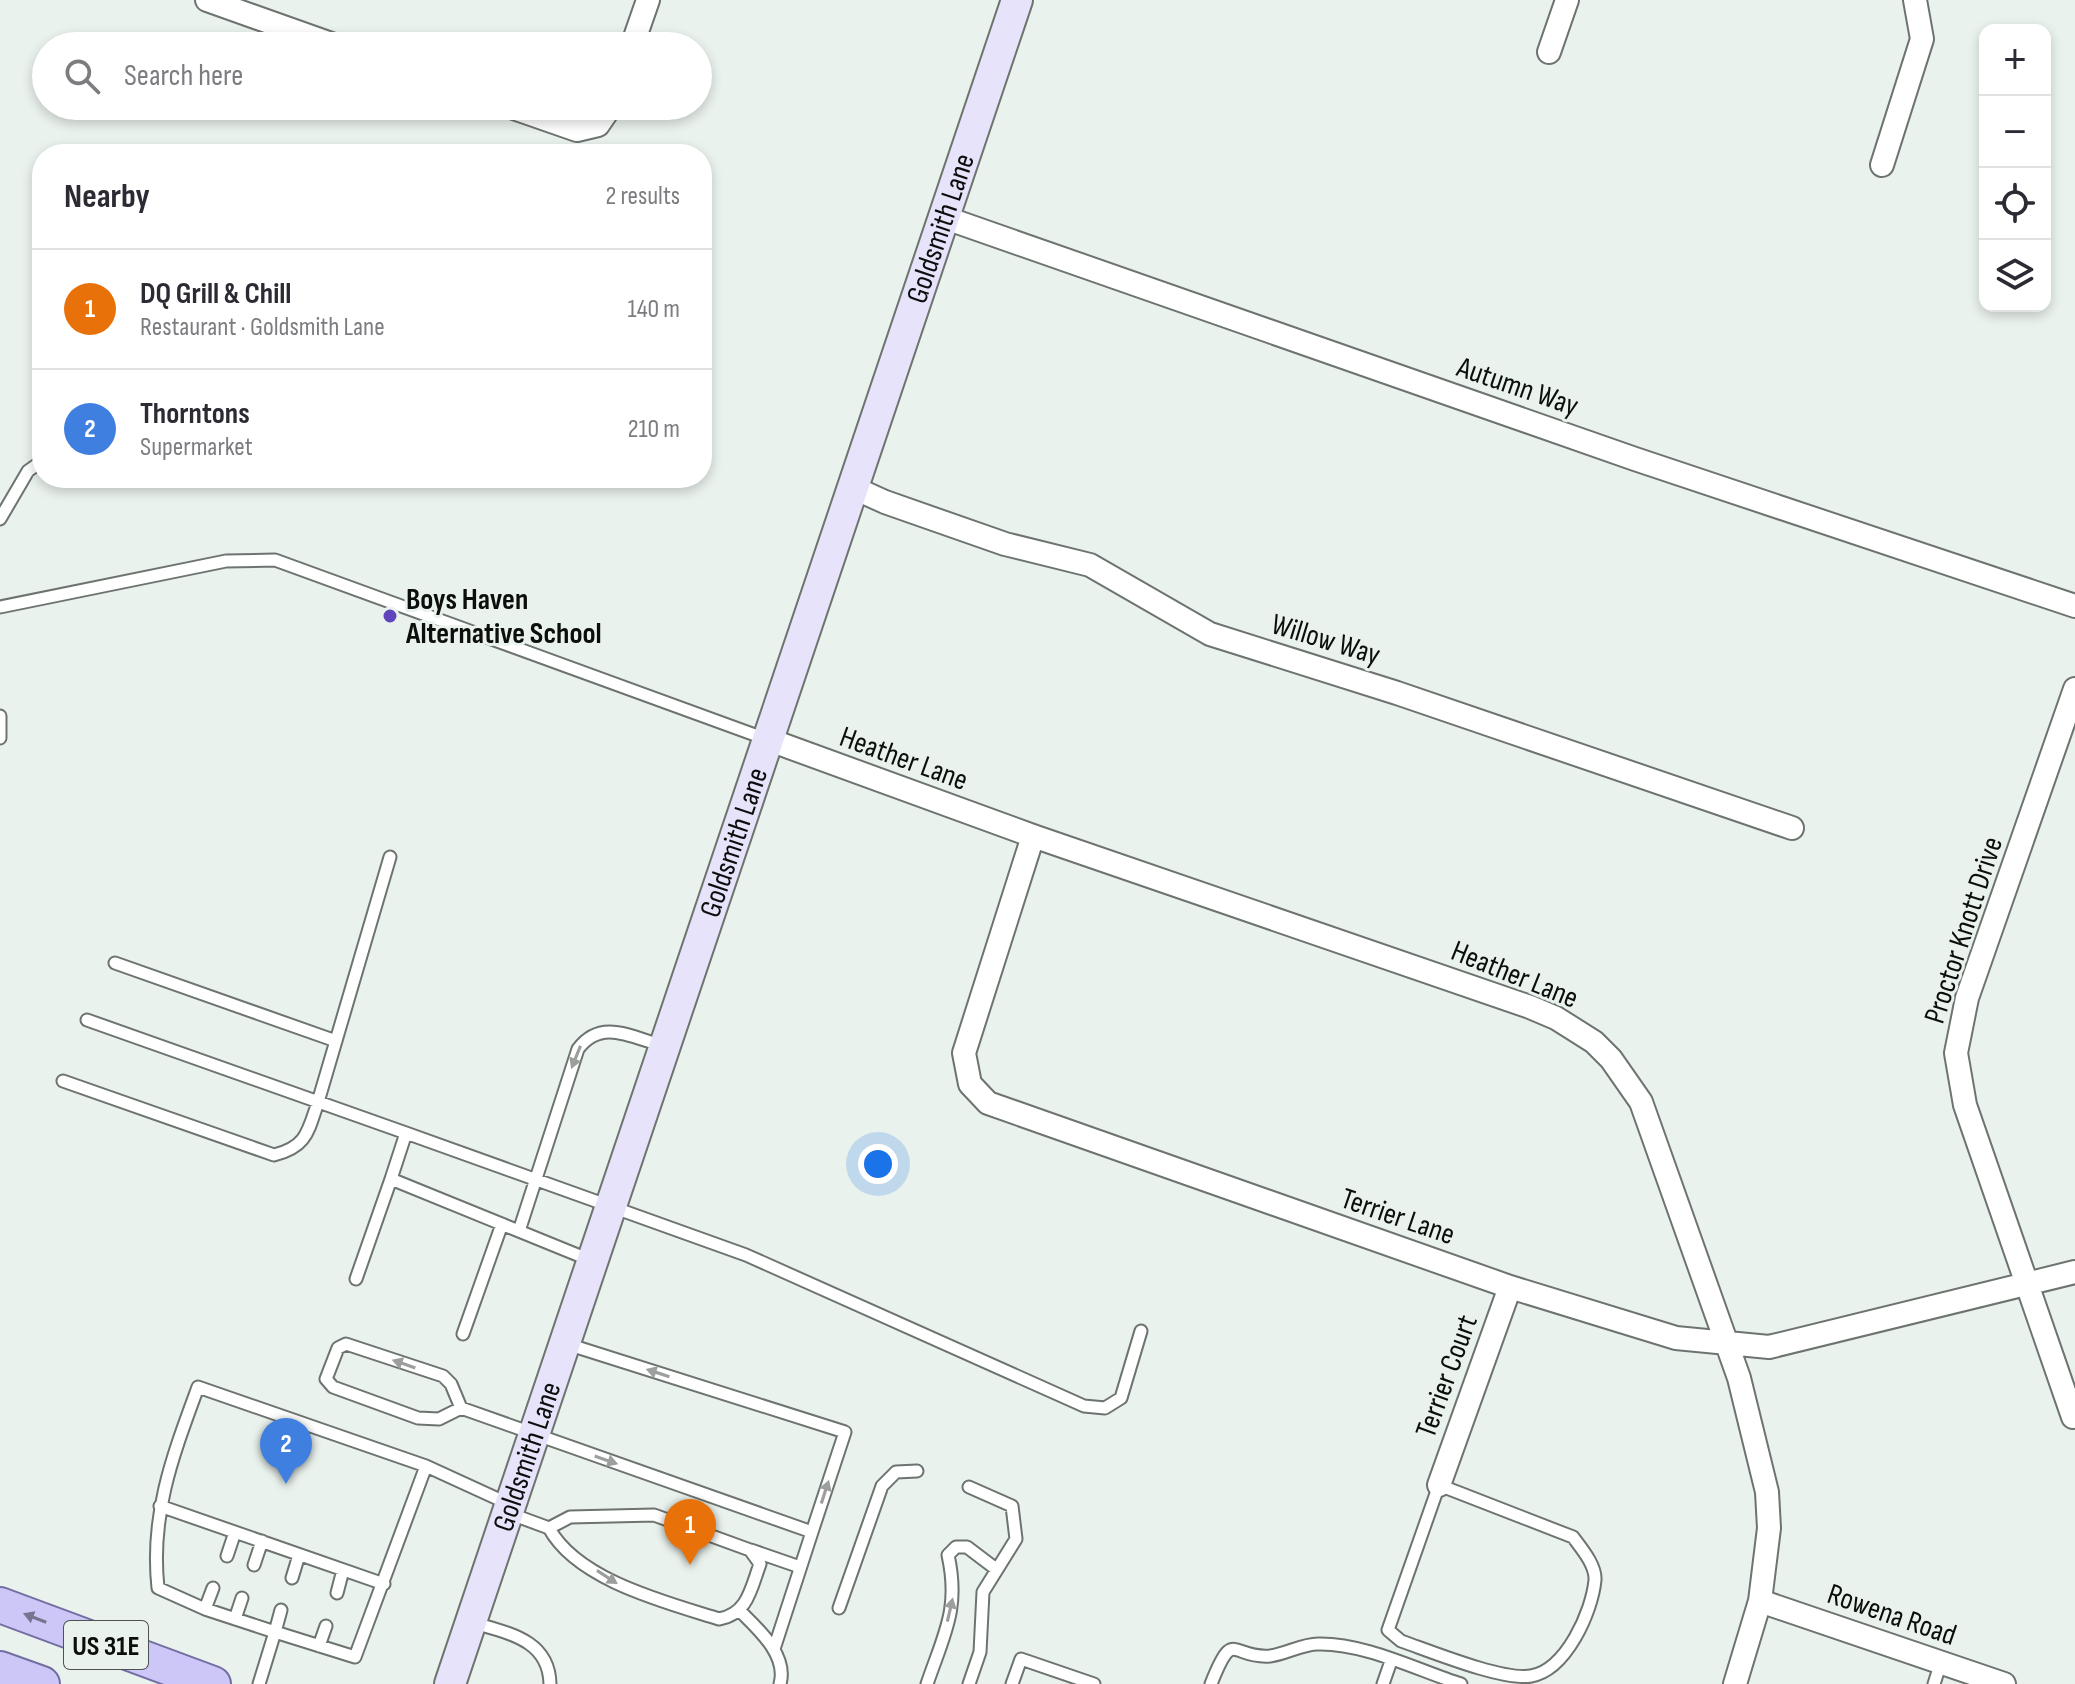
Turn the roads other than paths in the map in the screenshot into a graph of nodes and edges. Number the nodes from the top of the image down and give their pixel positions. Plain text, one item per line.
1 (207, 0) edge
2 (648, 0) edge
3 (1017, 0) edge
4 (1567, 0) edge
5 (1915, 0) edge
6 (297, 32) edge
7 (637, 32) edge
8 (1549, 52) dead end
9 (548, 120) edge
10 (601, 120) edge
11 (1882, 165) dead end
12 (943, 217) junction
13 (32, 468) edge
14 (852, 487) junction
15 (0, 519) edge
16 (2075, 606) edge
17 (0, 607) edge
18 (2075, 689) edge
19 (0, 716) edge
20 (0, 738) edge
21 (767, 739) junction
22 (1792, 828) dead end
23 (1033, 836) junction
24 (390, 857) dead end
25 (115, 963) dead end
26 (87, 1020) dead end
27 (336, 1041) junction
28 (663, 1046) junction
29 (63, 1081) dead end
30 (318, 1102) junction
31 (406, 1133) junction
32 (391, 1179) junction
33 (536, 1182) junction
34 (608, 1208) junction
35 (502, 1224) junction
36 (519, 1231) junction
37 (590, 1260) junction
38 (2075, 1272) edge
39 (356, 1279) dead end
40 (2027, 1283) junction
41 (1510, 1287) junction
42 (1141, 1331) dead end
43 (463, 1334) dead end
44 (563, 1342) junction
45 (1725, 1344) junction
46 (461, 1408) junction
47 (2073, 1417) dead end
48 (533, 1434) junction
49 (426, 1466) junction
50 (917, 1471) dead end
51 (1439, 1485) junction
52 (969, 1487) dead end
53 (160, 1506) junction
54 (508, 1508) junction
55 (549, 1528) junction
56 (235, 1532) junction
57 (812, 1532) junction
58 (262, 1541) junction
59 (750, 1550) junction
60 (299, 1555) junction
61 (227, 1556) dead end
62 (254, 1565) dead end
63 (800, 1567) junction
64 (996, 1569) junction
65 (343, 1570) junction
66 (292, 1578) dead end
67 (384, 1584) junction
68 (213, 1588) dead end
69 (337, 1593) dead end
70 (242, 1598) dead end
71 (1760, 1601) junction
72 (0, 1605) edge
73 (839, 1608) dead end
74 (205, 1609) junction
75 (281, 1610) dead end
76 (740, 1611) junction
77 (235, 1619) junction
78 (471, 1622) junction
79 (326, 1626) dead end
80 (275, 1632) junction
81 (319, 1646) junction
82 (774, 1649) junction
83 (1391, 1661) junction
84 (1941, 1662) junction
85 (0, 1669) edge
86 (1078, 1682) edge
87 (553, 1683) edge
88 (42, 1684) edge
89 (213, 1684) edge
90 (259, 1684) edge
91 (450, 1684) edge
92 (780, 1684) edge
93 (927, 1684) edge
94 (969, 1684) edge
95 (1012, 1684) edge
96 (1094, 1684) edge
97 (1211, 1684) edge
98 (1383, 1684) edge
99 (1461, 1684) edge
100 (1735, 1684) edge
101 (1934, 1684) edge
102 (2004, 1684) edge

1 - 6 street
2 - 7 street
3 - 12 street, Goldsmith Lane
4 - 8 street
5 - 11 street
9 - 10 street
12 - 14 street, Goldsmith Lane
12 - 16 street, Autumn Way
13 - 15 lane
14 - 21 street, Goldsmith Lane
14 - 22 street, Willow Way
17 - 21 lane
18 - 40 street, Proctor Knott Drive
19 - 20 lane
21 - 23 street, Heather Lane
21 - 28 street, Goldsmith Lane
23 - 41 street, Terrier Lane
23 - 45 street, Heather Lane
24 - 27 lane
25 - 27 lane
26 - 30 lane
27 - 30 lane
28 -> 33 lane
28 - 34 street, Goldsmith Lane
29 - 30 lane
30 - 31 lane
31 - 32 lane
31 - 33 lane
32 - 35 lane
32 - 39 lane
33 - 34 lane
33 - 36 lane
34 - 37 street, Goldsmith Lane
34 - 42 lane
35 - 36 lane
35 - 43 lane
36 - 37 lane
37 - 44 street, Goldsmith Lane
38 - 40 street, Terrier Lane
40 - 45 street, Terrier Lane
40 - 47 street, Proctor Knott Drive
41 - 45 street, Terrier Lane
41 - 51 street, Terrier Court
44 - 48 street, Goldsmith Lane
57 -> 44 lane
45 - 71 street, Heather Lane
46 -> 46 lane
46 - 48 lane
48 - 54 street, Goldsmith Lane
48 -> 57 lane
49 - 53 lane
49 - 54 lane
49 - 67 lane
50 - 73 lane
51 - 51 lane
52 - 64 lane
53 - 56 lane
53 - 74 lane
54 - 55 lane
54 - 78 street, Goldsmith Lane
55 - 59 lane
55 -> 76 lane
56 - 58 lane
56 - 61 lane
57 - 63 lane
58 - 60 lane
58 - 62 lane
59 - 63 lane
59 - 76 lane
60 - 65 lane
60 - 66 lane
63 - 82 lane
93 -> 64 lane
64 - 94 lane
65 - 67 lane
65 - 69 lane
67 - 81 lane
68 - 74 lane
70 - 77 lane
71 - 84 street, Rowena Road
71 - 100 street, Heather Lane
89 -> 72 main road, US 31E
74 - 77 lane
75 - 80 lane
76 - 82 lane
77 - 80 lane
78 - 87 lane
78 - 91 street, Goldsmith Lane
79 - 81 lane
80 - 81 lane
80 - 90 lane
82 - 92 lane
83 - 97 lane
83 - 98 lane
83 - 99 lane
84 - 101 lane
84 - 102 street, Rowena Road
85 - 88 main road, US 31E
86 - 95 lane
86 - 96 lane

